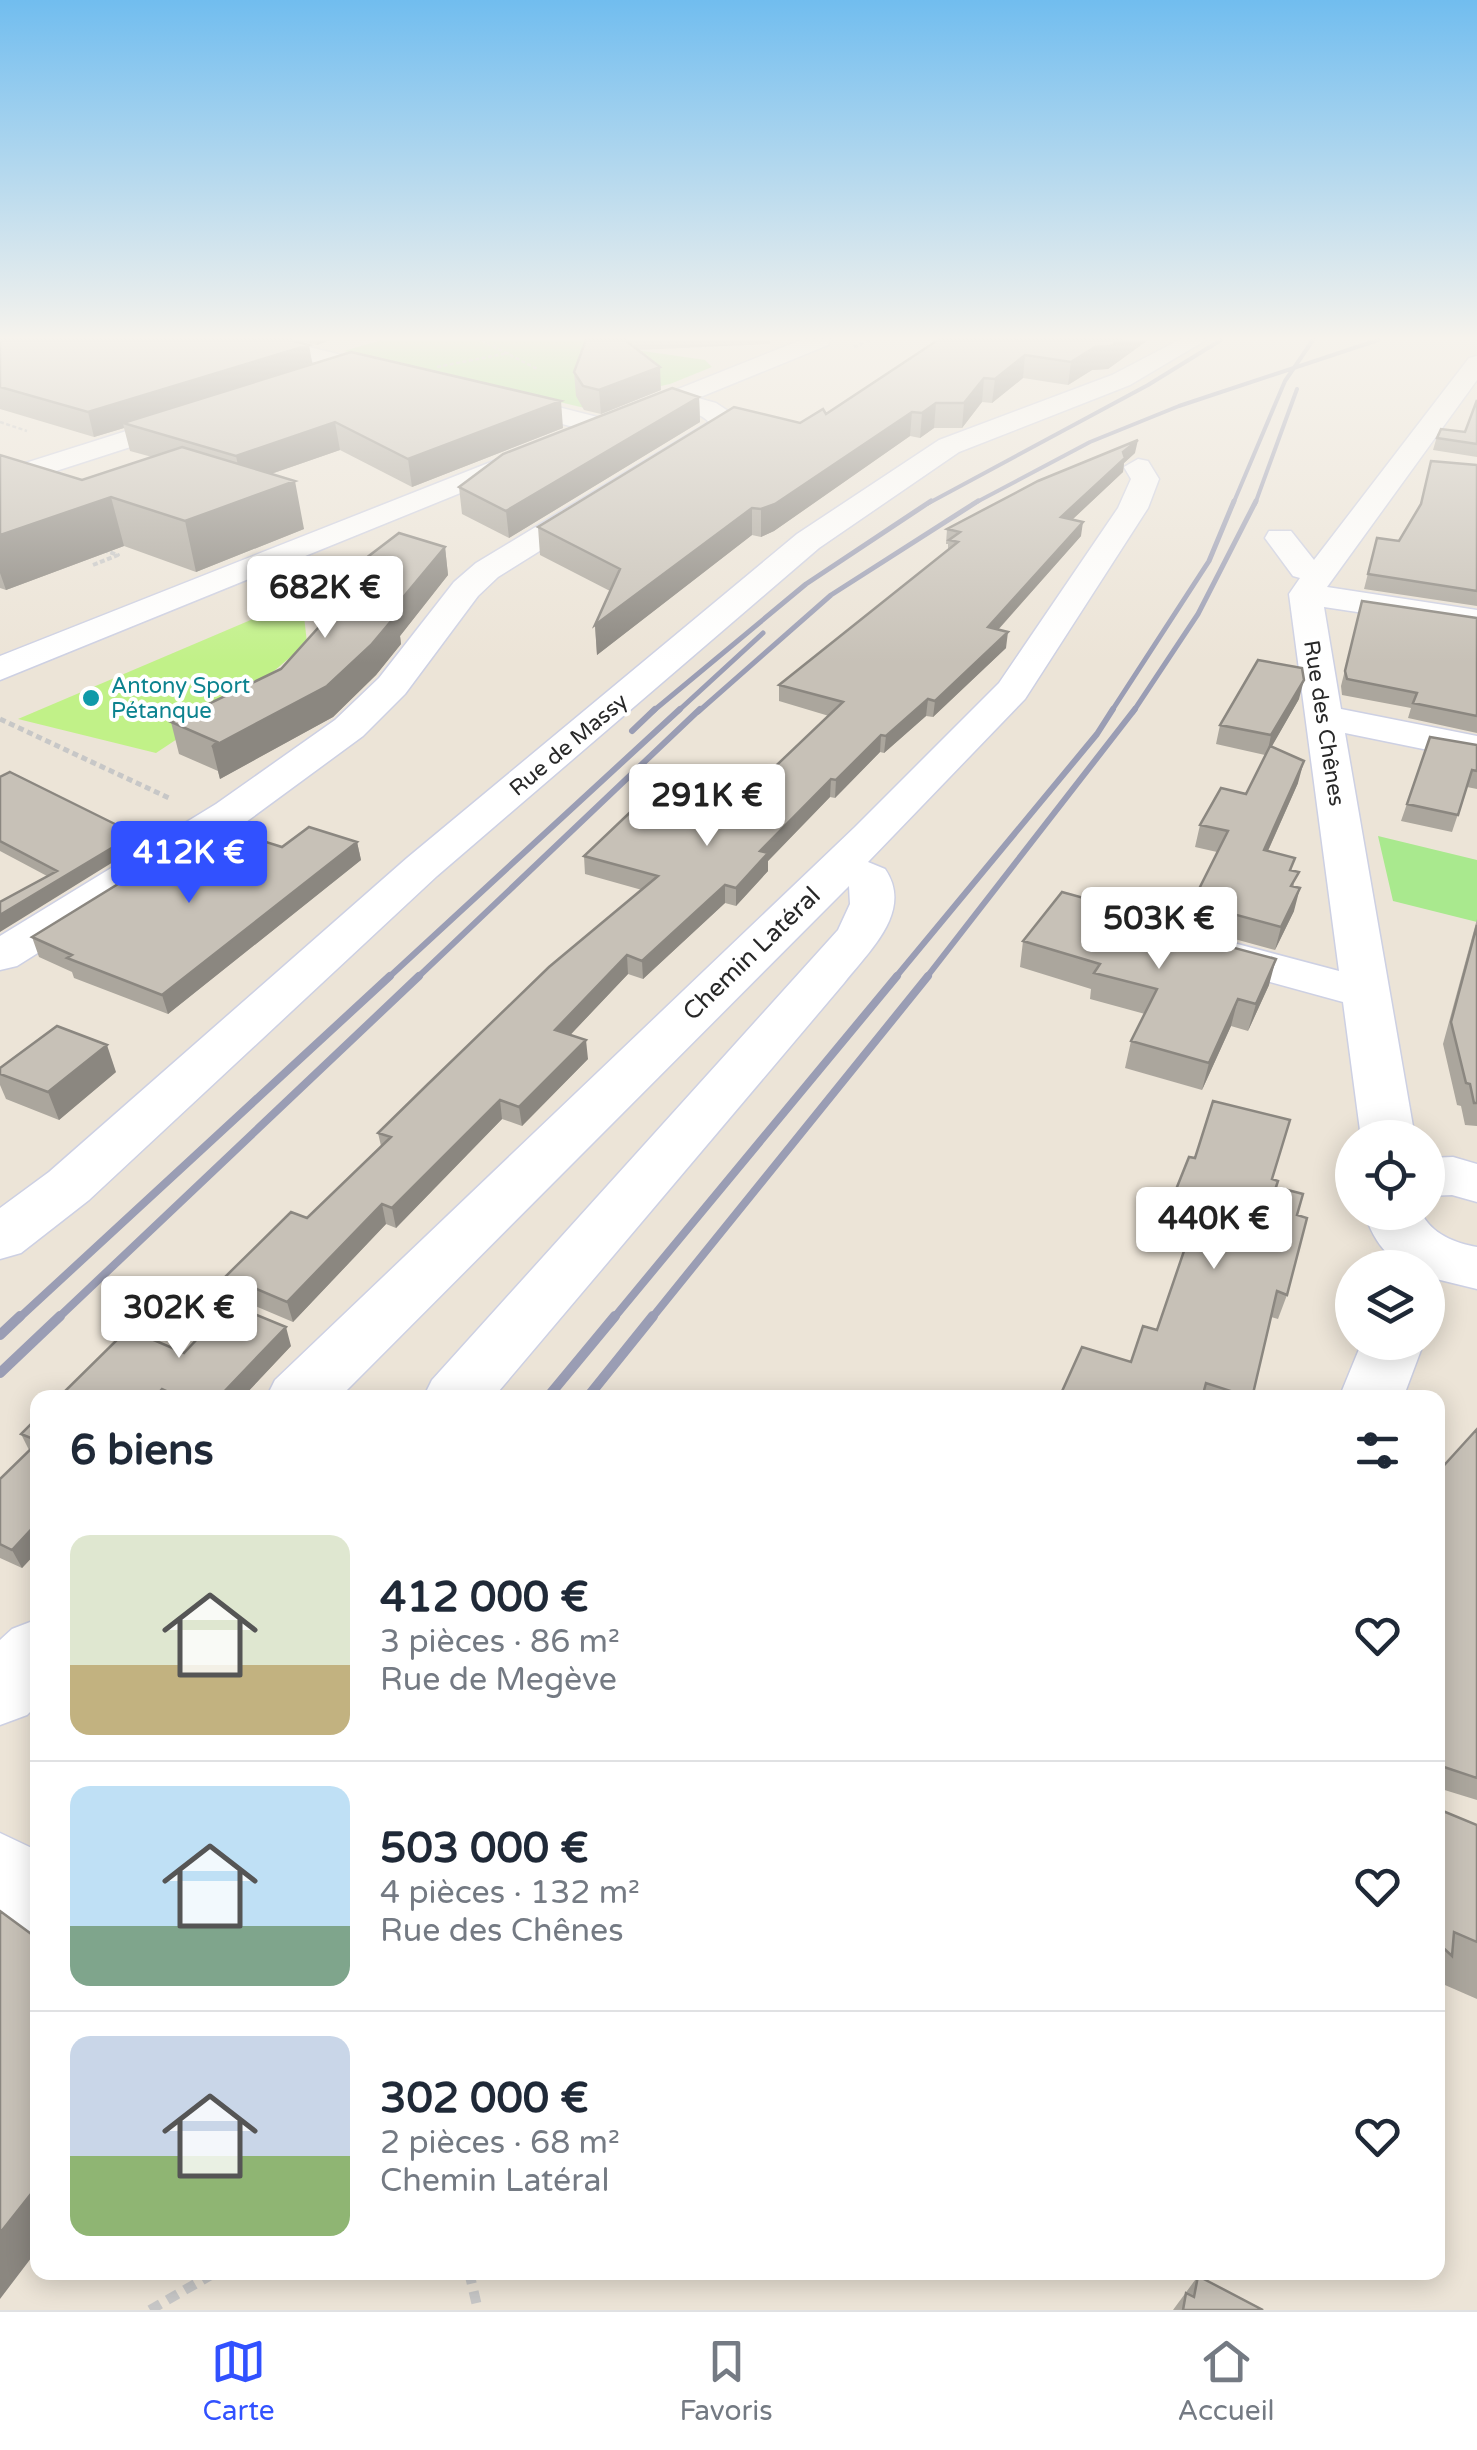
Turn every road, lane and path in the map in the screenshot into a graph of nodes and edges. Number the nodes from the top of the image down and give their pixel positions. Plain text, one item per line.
1 (82, 448) edge
2 (102, 448) edge
3 (551, 448) edge
4 (686, 448) edge
5 (946, 448) edge
6 (1429, 448) edge
7 (92, 451) junction
8 (1138, 467) dead end
9 (0, 480) edge
10 (1280, 538) dead end
11 (102, 550) edge
12 (93, 565) edge
13 (1313, 583) junction
14 (1477, 620) edge
15 (0, 669) edge
16 (1323, 717) junction
17 (0, 719) edge
18 (1477, 748) edge
19 (128, 780) dead end
20 (840, 866) junction
21 (1160, 938) edge
22 (0, 956) edge
23 (1366, 993) junction
24 (1385, 1120) edge
25 (1445, 1176) edge
26 (1477, 1183) edge
27 (0, 1238) edge
28 (1387, 1360) edge
29 (306, 1390) edge
30 (462, 1390) edge
31 (1375, 1390) edge
32 (30, 1661) edge
33 (0, 1690) edge
34 (0, 1875) edge
35 (30, 1895) edge
36 (202, 2280) edge
37 (471, 2280) edge
38 (150, 2310) edge
39 (478, 2310) edge

1 - 7 path
2 - 7 street
3 - 15 street
4 - 22 street
5 - 27 street, Rue de Massy
6 - 13 street
7 - 9 street
8 - 20 street, Chemin Latéral
10 - 13 street
11 - 12 path
13 - 14 street
13 - 16 street, Rue des Chênes
16 - 18 street
16 - 23 street, Rue des Chênes
17 - 19 path
20 - 29 street, Chemin Latéral
20 - 30 street
21 - 23 street
23 - 24 street, Rue des Chênes
25 - 26 street
28 - 31 street
32 - 33 street
34 - 35 street
36 - 38 path
37 - 39 path

